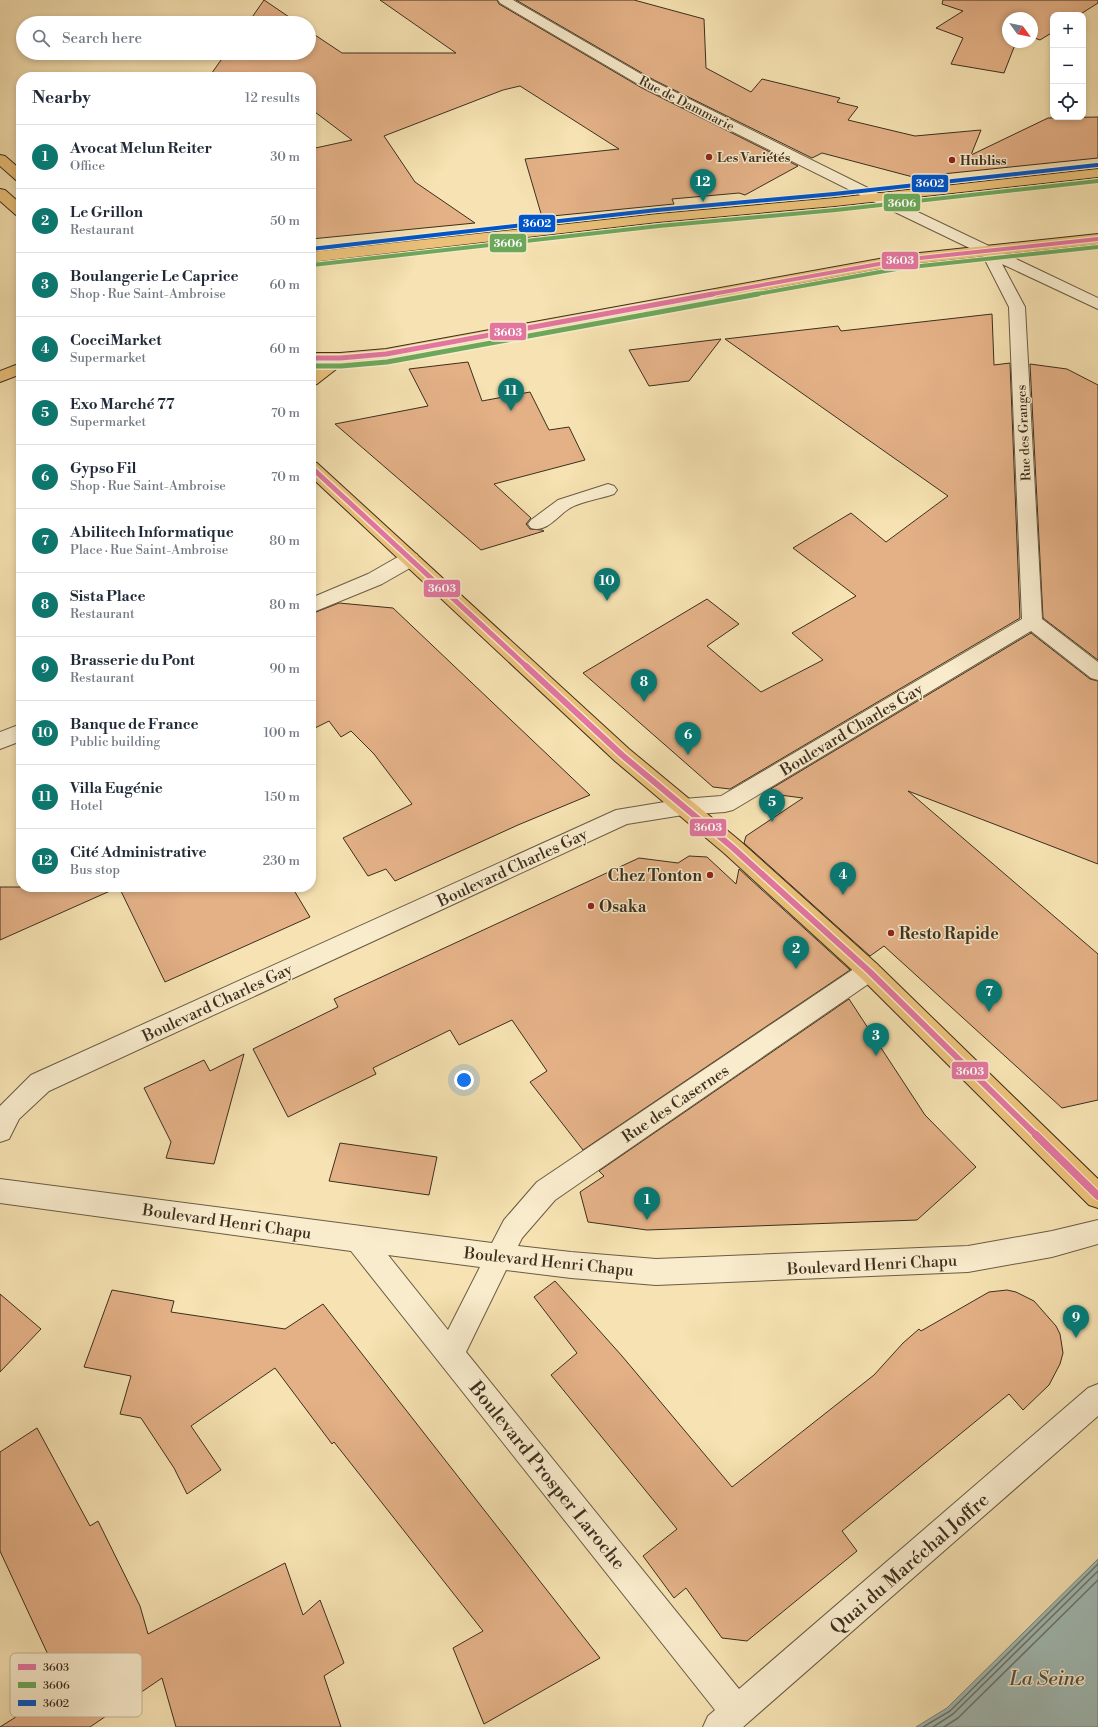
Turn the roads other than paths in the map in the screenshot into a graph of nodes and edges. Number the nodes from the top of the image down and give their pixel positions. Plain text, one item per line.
1 (504, 0) edge
2 (0, 159) edge
3 (16, 173) edge
4 (1098, 173) edge
5 (0, 193) edge
6 (875, 197) junction
7 (16, 207) edge
8 (1098, 239) edge
9 (988, 251) junction
10 (335, 255) junction
11 (316, 257) edge
12 (316, 261) edge
13 (1098, 304) edge
14 (316, 358) edge
15 (340, 358) junction
16 (16, 370) edge
17 (316, 376) edge
18 (0, 377) edge
19 (316, 472) edge
20 (608, 490) dead end
21 (537, 524) dead end
22 (410, 559) junction
23 (316, 604) edge
24 (1032, 622) junction
25 (1098, 673) edge
26 (16, 734) edge
27 (0, 741) edge
28 (683, 807) junction
29 (869, 971) junction
30 (0, 1131) edge
31 (0, 1191) edge
32 (1098, 1196) edge
33 (1098, 1232) edge
34 (358, 1239) junction
35 (501, 1256) junction
36 (450, 1355) junction
37 (1098, 1398) edge
38 (728, 1720) edge

1 - 6 street, Rue de Dammarie
2 - 3 main road
4 - 6 main road
5 - 7 main road
6 - 9 street, Rue de Dammarie
6 - 10 main road
8 - 9 main road
9 - 13 street, Rue de Dammarie
9 - 15 main road
9 - 24 street, Rue des Granges
10 - 11 main road
10 - 12 main road
14 - 15 main road
15 - 17 main road
16 - 18 main road
19 - 22 main road
20 - 21 street
22 - 23 street
22 - 28 main road
24 - 25 street
24 - 28 street, Boulevard Charles Gay
26 - 27 street
28 - 29 main road
28 - 30 street, Boulevard Charles Gay
29 - 32 main road
29 - 35 street, Rue des Casernes
31 - 34 street, Boulevard Henri Chapu
33 - 35 street, Boulevard Henri Chapu
34 - 35 street, Boulevard Henri Chapu
34 - 36 street, Boulevard Prosper Laroche
35 - 36 street, Rue des Casernes
36 - 38 street, Boulevard Prosper Laroche
37 - 38 street, Quai du Maréchal Joffre

